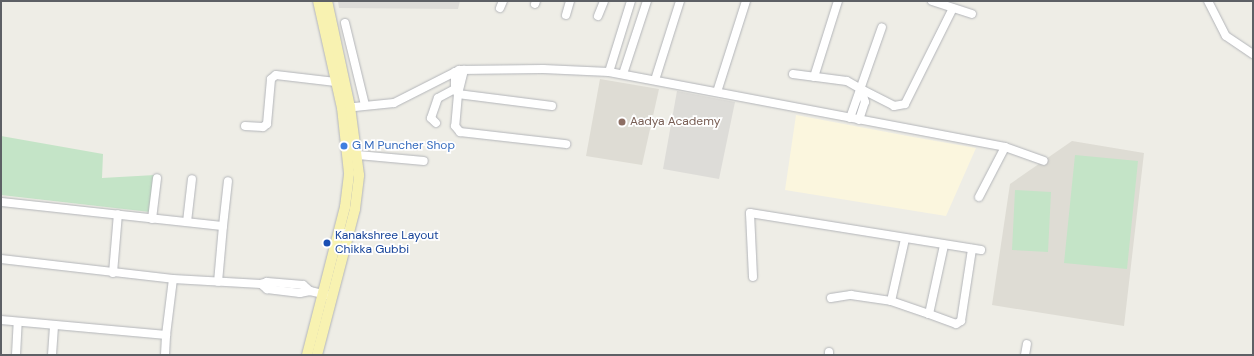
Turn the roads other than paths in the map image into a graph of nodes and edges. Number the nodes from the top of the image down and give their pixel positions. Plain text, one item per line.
1 (318, 1) edge
2 (327, 1) edge
3 (570, 1) edge
4 (604, 1) edge
5 (631, 1) edge
6 (647, 1) edge
7 (680, 1) edge
8 (746, 1) edge
9 (838, 1) edge
10 (932, 1) edge
11 (1208, 1) edge
12 (953, 8) junction
13 (972, 14) dead end
14 (566, 15) dead end
15 (598, 16) dead end
16 (345, 23) dead end
17 (882, 27) dead end
18 (1253, 54) edge
19 (464, 70) junction
20 (455, 72) junction
21 (609, 72) junction
22 (623, 74) junction
23 (793, 74) dead end
24 (814, 77) junction
25 (655, 80) junction
26 (336, 82) junction
27 (861, 88) junction
28 (457, 92) junction
29 (717, 92) junction
30 (365, 105) junction
31 (552, 106) dead end
32 (346, 108) junction
33 (850, 118) junction
34 (859, 120) junction
35 (436, 124) dead end
36 (245, 126) dead end
37 (566, 144) dead end
38 (1005, 147) junction
39 (358, 155) junction
40 (424, 161) dead end
41 (1044, 161) dead end
42 (157, 178) dead end
43 (192, 179) dead end
44 (228, 181) dead end
45 (979, 197) dead end
46 (1, 202) edge
47 (118, 214) junction
48 (152, 218) junction
49 (187, 222) junction
50 (223, 226) junction
51 (905, 239) junction
52 (944, 246) junction
53 (972, 249) junction
54 (981, 250) dead end
55 (1, 259) edge
56 (113, 273) junction
57 (753, 277) dead end
58 (173, 279) junction
59 (218, 282) junction
60 (326, 295) junction
61 (831, 298) dead end
62 (891, 301) junction
63 (929, 314) junction
64 (1, 320) edge
65 (18, 322) junction
66 (54, 326) junction
67 (166, 335) junction
68 (1027, 344) dead end
69 (16, 355) edge
70 (52, 355) edge
71 (165, 355) edge
72 (308, 355) edge
73 (317, 355) edge
74 (1025, 355) edge

1 - 26 main road
2 - 32 main road
3 - 14 street
4 - 15 street
5 - 21 street
6 - 22 street
7 - 25 street
8 - 29 street
9 - 24 street
10 - 12 street
11 - 18 street
12 - 13 street
12 - 27 street
16 - 30 street
17 - 27 street
19 - 20 street
19 - 21 street
19 - 28 street
20 - 28 street
20 - 30 street
21 - 22 street
22 - 25 street
23 - 24 street
24 - 27 street
25 - 29 street
26 - 32 main road
26 - 36 street
27 - 33 street
27 - 34 street
28 - 31 street
28 - 35 street
28 - 37 street
29 - 33 street
30 - 32 street
32 - 39 main road
32 - 60 main road
33 - 34 street
34 - 38 street
38 - 41 street
38 - 45 street
39 - 40 street
39 - 60 main road
42 - 48 street
43 - 49 street
44 - 50 street
46 - 47 street
47 - 48 street
47 - 56 street
48 - 49 street
49 - 50 street
50 - 59 street
51 - 52 street
51 - 57 street
51 - 62 street
52 - 53 street
52 - 63 street
53 - 54 street
53 - 63 street
55 - 56 street
56 - 58 street
58 - 59 street
58 - 67 street
59 - 60 street
60 - 72 main road
60 - 73 main road
61 - 62 street
62 - 63 street
64 - 65 street
65 - 66 street
65 - 69 street
66 - 67 street
66 - 70 street
67 - 71 street
68 - 74 street

